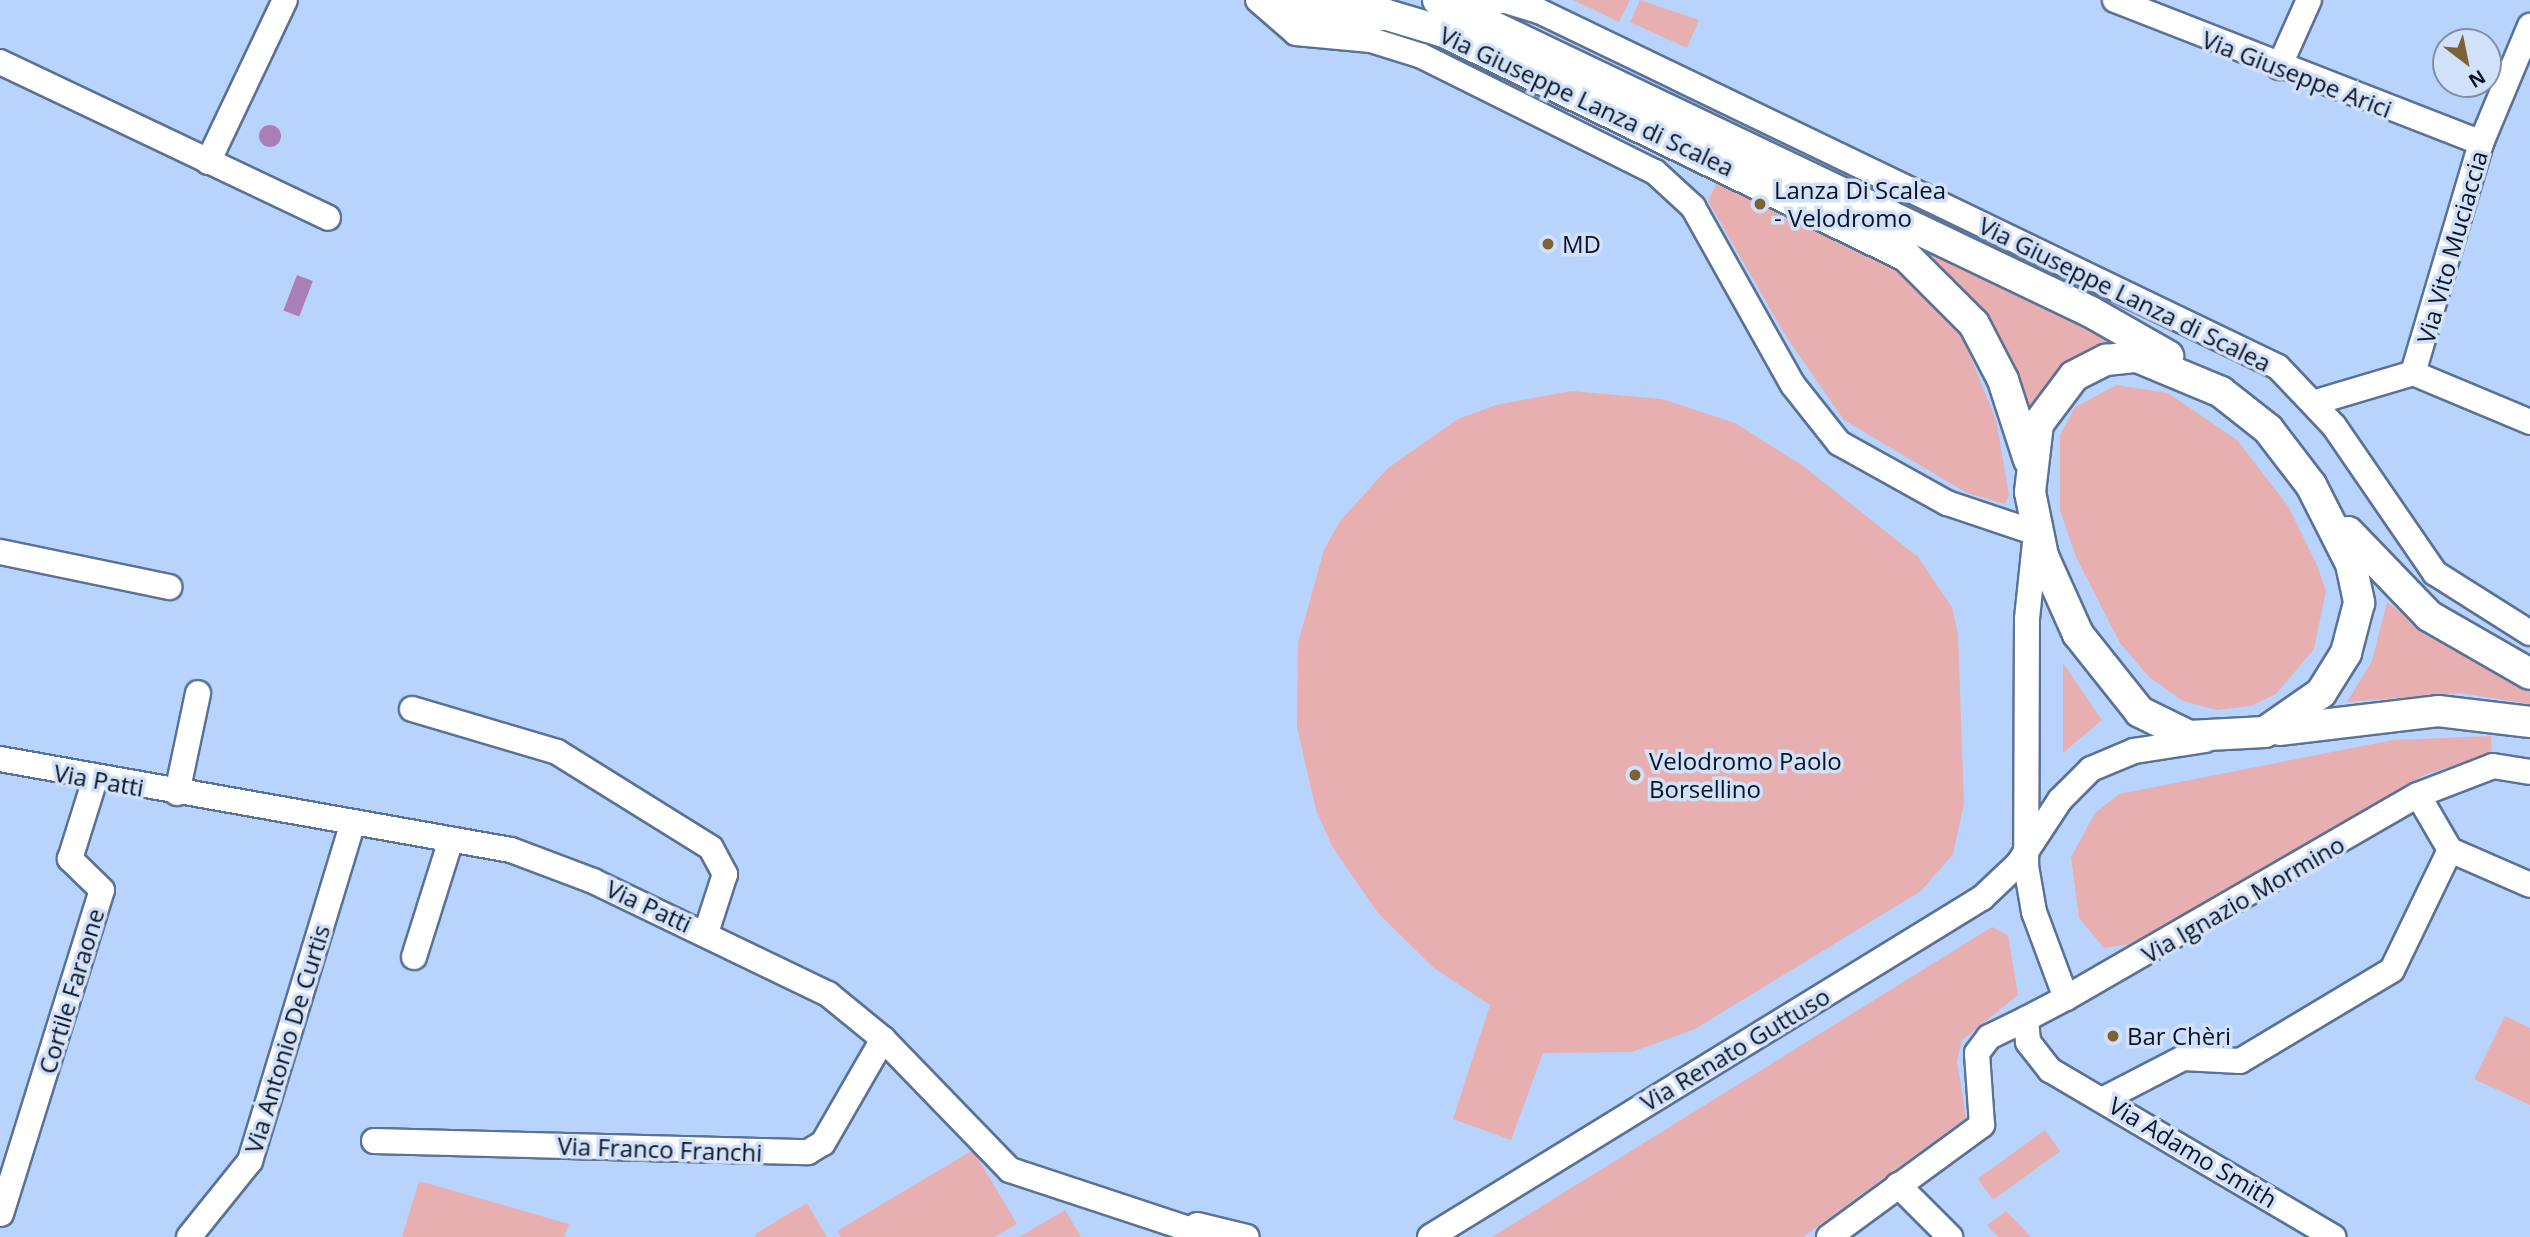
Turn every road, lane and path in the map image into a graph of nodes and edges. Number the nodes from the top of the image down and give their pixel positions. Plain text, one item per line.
1 (285, 0) edge
2 (1258, 0) edge
3 (1288, 0) edge
4 (1438, 0) edge
5 (2115, 0) edge
6 (2309, 0) edge
7 (1494, 1) edge
8 (1352, 7) edge
9 (2530, 26) edge
10 (0, 62) edge
11 (2279, 67) junction
12 (1606, 109) junction
13 (1592, 139) junction
14 (2481, 143) junction
15 (208, 162) junction
16 (328, 218) dead end
17 (2413, 373) junction
18 (2221, 391) junction
19 (2316, 402) junction
20 (2530, 422) edge
21 (2030, 464) junction
22 (2311, 485) junction
23 (2036, 533) junction
24 (0, 552) edge
25 (169, 587) dead end
26 (2530, 633) edge
27 (2530, 674) edge
28 (198, 693) dead end
29 (412, 709) dead end
30 (2530, 722) edge
31 (2265, 732) junction
32 (2212, 739) junction
33 (0, 759) edge
34 (2530, 772) edge
35 (95, 779) junction
36 (177, 793) junction
37 (2418, 795) junction
38 (353, 823) junction
39 (451, 840) junction
40 (2450, 850) junction
41 (2026, 851) junction
42 (2530, 885) edge
43 (2034, 912) junction
44 (1958, 914) junction
45 (706, 933) junction
46 (414, 957) dead end
47 (2066, 998) junction
48 (2026, 1018) junction
49 (883, 1039) junction
50 (2104, 1099) junction
51 (374, 1141) dead end
52 (1898, 1185) junction
53 (1122, 1208) junction
54 (1, 1214) edge
55 (1430, 1236) edge
56 (189, 1237) edge
57 (1213, 1237) edge
58 (1247, 1237) edge
59 (1829, 1237) edge
60 (1950, 1237) edge
61 (2334, 1237) edge

1 - 15 street
2 - 13 street, Via Giuseppe Lanza di Scalea
3 - 8 street, Via Giuseppe Lanza di Scalea
4 - 7 street, Via Giuseppe Lanza di Scalea
4 - 18 street, Via Giuseppe Lanza di Scalea
5 - 11 street, Via Giuseppe Arici
6 - 11 street
7 - 19 street, Via Giuseppe Lanza di Scalea
8 - 12 street, Via Giuseppe Lanza di Scalea
9 - 14 street, Via Vito Muciaccia
10 - 15 street
11 - 14 street, Via Giuseppe Arici
12 - 13 street
12 - 21 street, Via Giuseppe Lanza di Scalea
13 - 23 street, Via Giuseppe Lanza di Scalea
14 - 17 street, Via Vito Muciaccia
15 - 16 street
17 - 19 street, Via Vito Muciaccia
17 - 20 street
18 - 21 street
18 - 22 street
19 - 26 street, Via Giuseppe Lanza di Scalea
21 - 23 street
22 - 27 street
22 - 31 street
23 - 32 street
23 - 41 street
24 - 25 street
28 - 36 street
29 - 45 street
30 - 31 street
31 - 32 street
32 - 41 street, Via Renato Guttuso
33 - 35 street, Via Patti
34 - 37 street
35 - 36 street, Via Patti
35 - 54 street, Cortile Faraone
36 - 38 street, Via Patti
37 - 40 street
37 - 47 street, Via Ignazio Mormino
38 - 39 street, Via Patti
38 - 56 street, Via Antonio De Curtis
39 - 45 street, Via Patti
39 - 46 street
40 - 42 street
40 - 50 street
41 - 43 street
41 - 44 street, Via Renato Guttuso
43 - 44 street
43 - 47 street
44 - 55 street, Via Renato Guttuso
45 - 49 street, Via Patti
47 - 48 street, Via Ignazio Mormino
48 - 50 street, Via Adamo Smith
48 - 52 street, Via Ignazio Mormino
49 - 51 street, Via Franco Franchi
49 - 53 street, Via Patti
50 - 61 street, Via Adamo Smith
52 - 59 street
52 - 60 street
53 - 57 street, Via Patti
53 - 58 street

